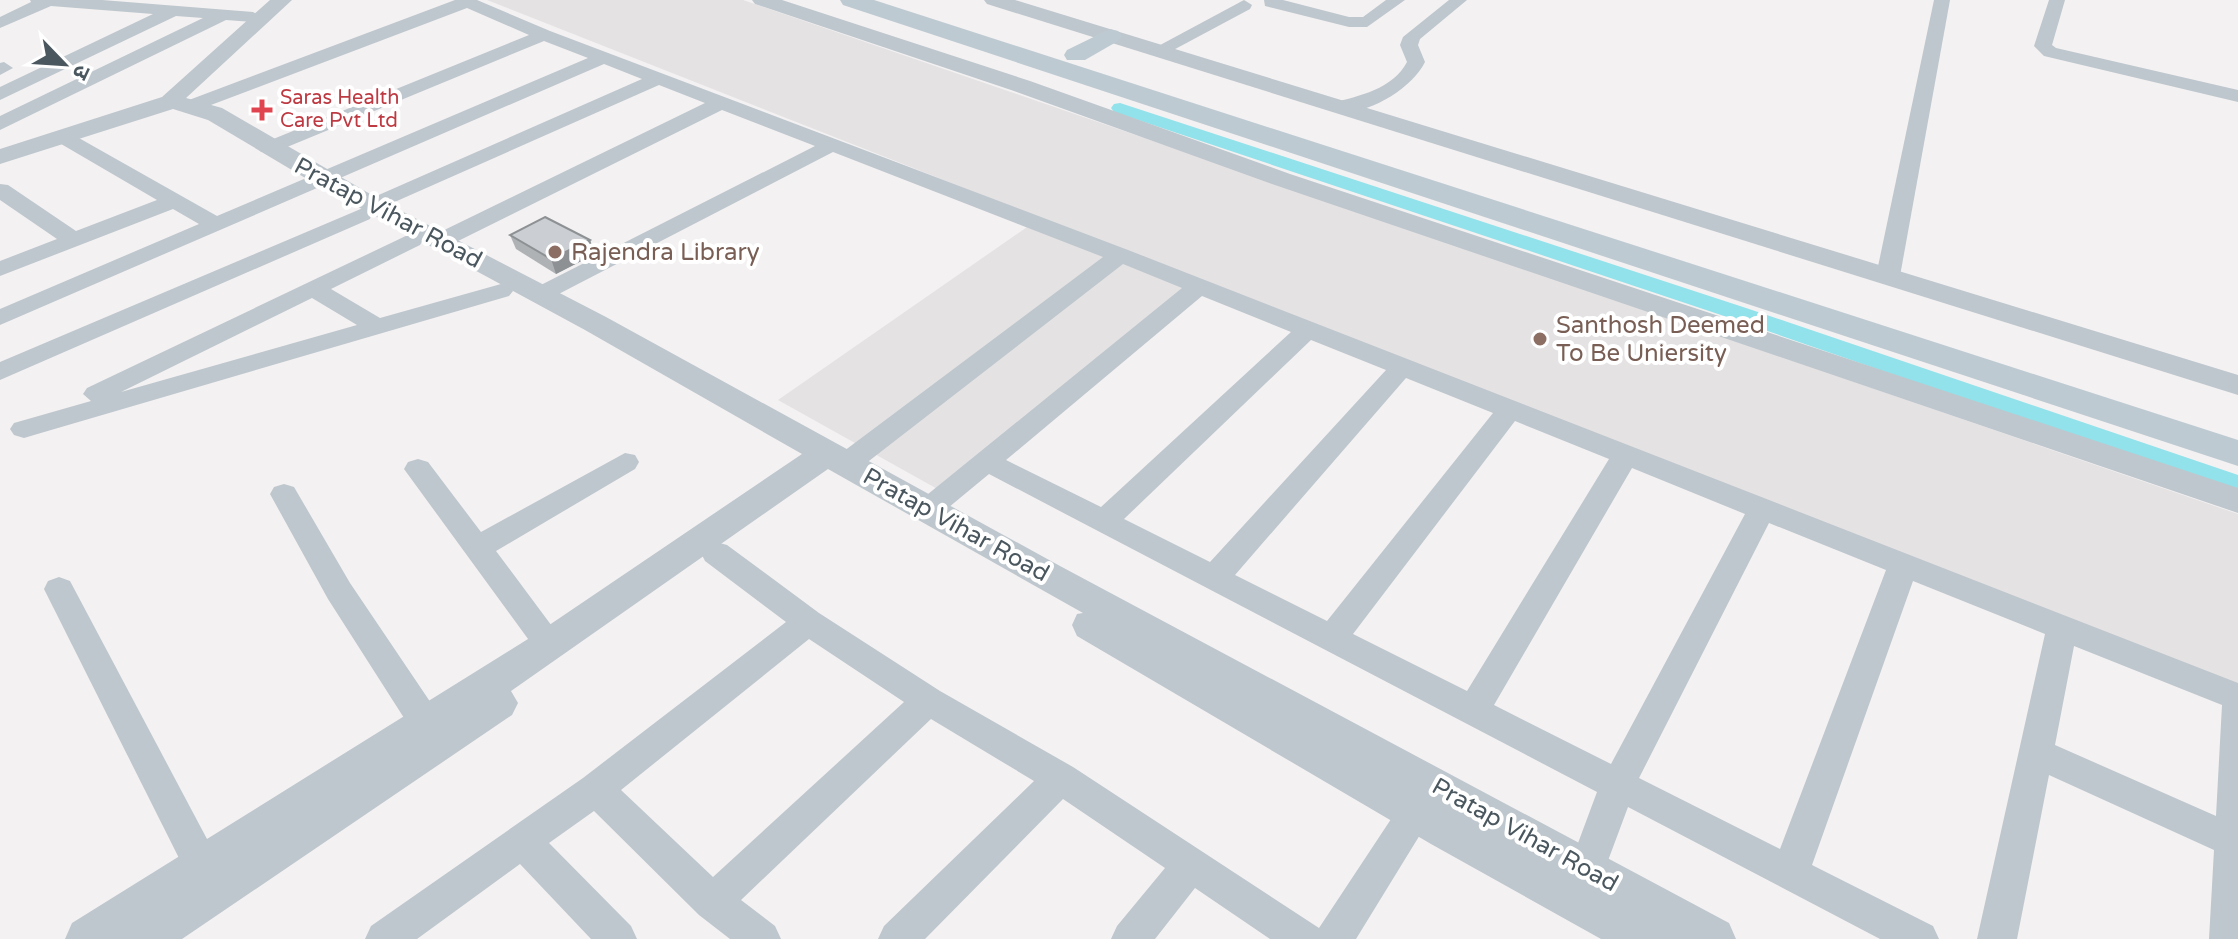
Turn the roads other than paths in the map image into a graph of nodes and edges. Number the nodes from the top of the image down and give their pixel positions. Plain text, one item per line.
1 (38, 0) edge
2 (271, 0) edge
3 (282, 0) edge
4 (762, 0) edge
5 (851, 0) edge
6 (903, 0) edge
7 (994, 0) edge
8 (1397, 0) edge
9 (1459, 0) edge
10 (1942, 0) edge
11 (2057, 0) edge
12 (48, 1) edge
13 (466, 1) edge
14 (1258, 3) edge
15 (133, 4) edge
16 (172, 12) junction
17 (223, 15) junction
18 (253, 17) junction
19 (0, 23) edge
20 (544, 35) junction
21 (1110, 36) junction
22 (1167, 54) junction
23 (1076, 55) junction
24 (604, 58) junction
25 (658, 79) junction
26 (0, 94) edge
27 (2238, 96) edge
28 (186, 101) junction
29 (721, 103) junction
30 (1339, 107) junction
31 (0, 124) edge
32 (63, 137) junction
33 (832, 145) junction
34 (268, 148) junction
35 (0, 157) edge
36 (316, 182) junction
37 (0, 190) edge
38 (172, 202) junction
39 (368, 210) junction
40 (216, 225) junction
41 (74, 240) junction
42 (426, 240) junction
43 (1120, 255) junction
44 (0, 269) edge
45 (1888, 276) junction
46 (1199, 286) junction
47 (313, 288) junction
48 (501, 291) junction
49 (541, 294) junction
50 (0, 318) edge
51 (378, 327) junction
52 (1307, 330) junction
53 (647, 362) junction
54 (1402, 367) junction
55 (0, 372) edge
56 (2238, 385) edge
57 (1510, 409) junction
58 (12, 425) edge
59 (2238, 426) edge
60 (2238, 453) edge
61 (1626, 455) junction
62 (986, 461) junction
63 (625, 462) dead end
64 (829, 464) junction
65 (418, 469) dead end
66 (284, 494) dead end
67 (2238, 501) edge
68 (1762, 509) junction
69 (927, 510) junction
70 (1104, 521) junction
71 (477, 548) junction
72 (716, 553) junction
73 (1903, 565) junction
74 (1214, 578) junction
75 (59, 589) dead end
76 (808, 622) junction
77 (2062, 628) junction
78 (1332, 638) junction
79 (550, 645) junction
80 (2238, 697) edge
81 (928, 701) junction
82 (2238, 706) edge
83 (1473, 710) junction
84 (425, 722) junction
85 (2036, 753) junction
86 (1060, 778) junction
87 (1618, 784) junction
88 (596, 789) junction
89 (1416, 812) junction
90 (522, 840) junction
91 (2233, 841) junction
92 (1191, 865) junction
93 (203, 868) junction
94 (1587, 870) junction
95 (1790, 873) junction
96 (713, 902) junction
97 (89, 939) edge
98 (141, 939) edge
99 (385, 939) edge
100 (617, 939) edge
101 (761, 939) edge
102 (898, 939) edge
103 (1131, 939) edge
104 (1304, 939) edge
105 (1334, 939) edge
106 (1647, 939) edge
107 (1712, 939) edge
108 (1919, 939) edge
109 (1997, 939) edge
110 (2229, 939) edge

1 - 12 street
2 - 18 street
3 - 28 street
4 - 67 street
5 - 60 main road
6 - 23 main road
7 - 21 street
8 - 14 street
9 - 30 street
10 - 45 street
11 - 27 street
12 - 15 street
12 - 19 street
13 - 20 street
13 - 28 street
14 - 22 street
15 - 16 street
16 - 17 street
16 - 26 street
17 - 18 street
17 - 31 street
18 - 28 street
20 - 24 street
20 - 34 street
21 - 22 street
21 - 23 main road
22 - 30 street
23 - 59 main road
24 - 25 street
24 - 36 street
25 - 29 street
25 - 39 street
28 - 32 street
28 - 34 street, Pratap Vihar Road
28 - 36 street, Pratap Vihar Road
29 - 33 street
29 - 42 street
30 - 45 street
32 - 35 street
32 - 38 street
33 - 43 street
33 - 49 street
34 - 36 street, Pratap Vihar Road
36 - 39 street, Pratap Vihar Road
36 - 40 street
37 - 41 street
38 - 40 street
38 - 41 street
39 - 42 street, Pratap Vihar Road
39 - 55 street
40 - 50 street
41 - 44 street
42 - 47 street
42 - 48 street, Pratap Vihar Road
42 - 49 street, Pratap Vihar Road
43 - 46 street
43 - 64 street
45 - 56 street
46 - 52 street
46 - 62 street
47 - 51 street
47 - 58 street
48 - 51 street
48 - 53 street, Pratap Vihar Road
49 - 53 street, Pratap Vihar Road
51 - 58 street
52 - 54 street
52 - 70 street
53 - 64 street, Pratap Vihar Road
54 - 57 street
54 - 74 street
57 - 61 street
57 - 78 street
61 - 68 street
61 - 83 street
62 - 69 street
62 - 70 street
63 - 71 street
64 - 69 street, Pratap Vihar Road
64 - 72 street
64 - 79 street
64 - 89 street, Pratap Vihar Road
65 - 71 street
66 - 84 street
68 - 73 street
68 - 87 street
69 - 94 street, Pratap Vihar Road
70 - 74 street
71 - 79 street
72 - 76 street
72 - 98 street
73 - 77 street
73 - 95 street
74 - 78 street
75 - 93 street
76 - 81 street
76 - 88 street
77 - 80 street
77 - 85 street
78 - 83 street
79 - 84 street
81 - 86 street
81 - 96 street
82 - 91 street
83 - 87 street
84 - 93 street
85 - 91 street
85 - 109 street
86 - 92 street
86 - 102 street
87 - 94 street
87 - 95 street
88 - 90 street
88 - 96 street
89 - 105 street
89 - 106 street, Pratap Vihar Road
90 - 99 street
90 - 100 street
91 - 110 street
92 - 103 street
92 - 104 street
93 - 97 street
94 - 107 street, Pratap Vihar Road
95 - 108 street
96 - 101 street

